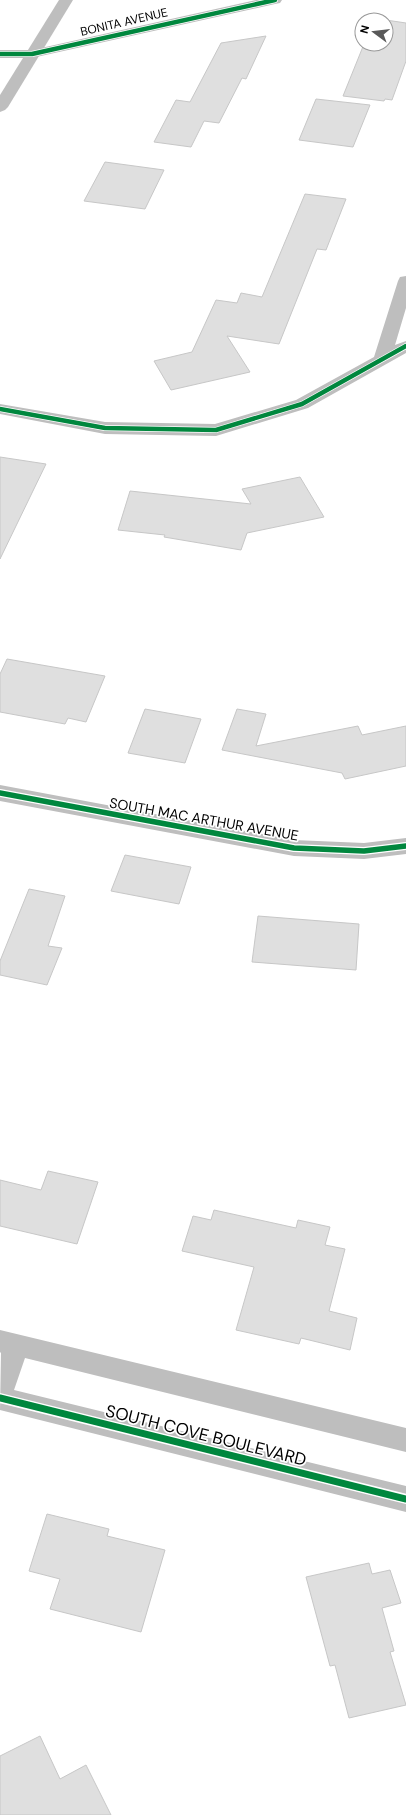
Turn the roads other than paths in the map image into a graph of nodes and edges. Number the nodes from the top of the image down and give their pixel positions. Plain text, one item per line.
1 (66, 0) edge
2 (275, 0) edge
3 (0, 54) edge
4 (32, 54) junction
5 (0, 107) edge
6 (406, 281) edge
7 (406, 346) edge
8 (380, 361) junction
9 (0, 409) edge
10 (0, 793) edge
11 (406, 846) edge
12 (8, 1343) edge
13 (0, 1391) edge
14 (0, 1398) edge
15 (406, 1440) edge
16 (406, 1499) edge

1 - 4 street
2 - 4 street, BONITA AVENUE
3 - 4 street, BONITA AVENUE
4 - 5 street
6 - 8 street
7 - 8 street
8 - 9 street
10 - 11 street, SOUTH MAC ARTHUR AVENUE
12 - 13 street
12 - 15 street
14 - 16 street, SOUTH COVE BOULEVARD

